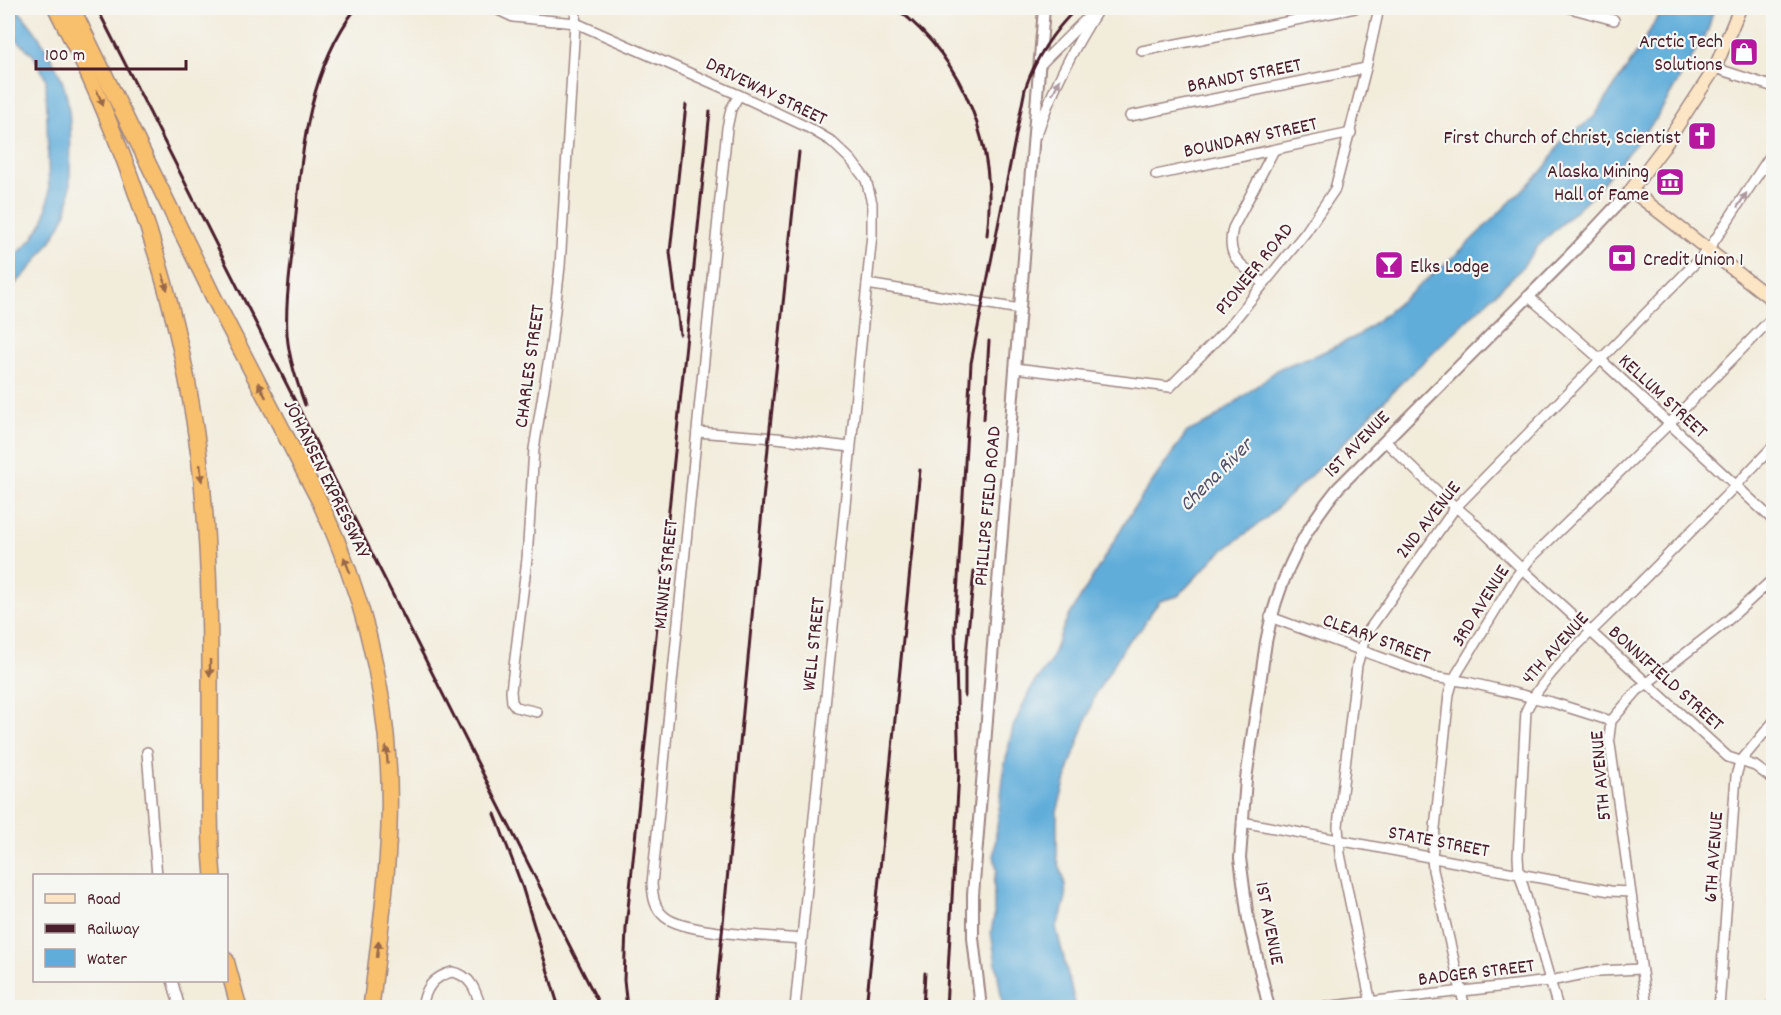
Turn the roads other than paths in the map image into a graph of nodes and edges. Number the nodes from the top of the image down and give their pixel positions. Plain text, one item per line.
1 (56, 8) edge
2 (72, 8) edge
3 (494, 8) edge
4 (576, 8) edge
5 (1044, 8) edge
6 (1098, 8) edge
7 (1355, 8) edge
8 (1378, 8) edge
9 (1570, 8) edge
10 (1740, 8) edge
11 (1614, 20) dead end
12 (576, 23) junction
13 (1142, 51) dead end
14 (1039, 66) junction
15 (1366, 68) junction
16 (1715, 68) junction
17 (1773, 87) edge
18 (739, 95) junction
19 (1130, 116) dead end
20 (1351, 132) junction
21 (1034, 142) junction
22 (1274, 150) junction
23 (1773, 150) edge
24 (1156, 175) dead end
25 (1631, 190) junction
26 (1709, 249) junction
27 (1263, 283) junction
28 (867, 284) junction
29 (1528, 296) junction
30 (1773, 301) edge
31 (1020, 309) junction
32 (1773, 316) edge
33 (1600, 359) junction
34 (1015, 368) junction
35 (1669, 424) junction
36 (697, 432) junction
37 (1385, 441) junction
38 (1773, 446) edge
39 (850, 447) junction
40 (1736, 486) junction
41 (1455, 508) junction
42 (1773, 521) edge
43 (1522, 569) junction
44 (1773, 578) edge
45 (1270, 617) junction
46 (1591, 632) junction
47 (1361, 651) junction
48 (1453, 680) junction
49 (1648, 683) junction
50 (1532, 698) junction
51 (537, 712) dead end
52 (1611, 721) junction
53 (1773, 721) edge
54 (147, 752) dead end
55 (1740, 762) junction
56 (1773, 780) edge
57 (1242, 822) junction
58 (1338, 840) junction
59 (1432, 857) junction
60 (1519, 872) junction
61 (157, 874) edge
62 (213, 874) edge
63 (1630, 892) junction
64 (801, 939) junction
65 (228, 967) edge
66 (1641, 969) junction
67 (1550, 981) junction
68 (172, 982) edge
69 (1460, 991) junction
70 (1773, 1003) edge
71 (1372, 1005) edge
72 (180, 1008) edge
73 (239, 1008) edge
74 (371, 1008) edge
75 (422, 1008) edge
76 (481, 1008) edge
77 (795, 1008) edge
78 (981, 1008) edge
79 (1269, 1008) edge
80 (1315, 1008) edge
81 (1465, 1008) edge
82 (1558, 1008) edge
83 (1647, 1008) edge
84 (1719, 1008) edge
85 (1768, 1008) edge

1 -> 62 highway
74 -> 2 highway, JOHANSEN EXPRESSWAY
3 - 12 street, DRIVEWAY STREET
4 - 12 street, CHARLES STREET
5 - 14 street, PHILLIPS FIELD ROAD
6 - 14 street
21 -> 6 street
7 - 13 street
8 - 15 street, PIONEER ROAD
9 - 11 street
10 - 16 main road, 1ST AVENUE
12 - 18 street, DRIVEWAY STREET
12 - 51 street, CHARLES STREET
14 - 21 street, PHILLIPS FIELD ROAD
15 - 19 street, BRANDT STREET
15 - 20 street, PIONEER ROAD
16 - 17 street
16 - 25 main road, 1ST AVENUE
18 - 28 street, DRIVEWAY STREET
18 - 36 street, MINNIE STREET
20 - 22 street, BOUNDARY STREET
20 - 27 street, PIONEER ROAD
21 - 31 street, PHILLIPS FIELD ROAD
22 - 24 street, BOUNDARY STREET
22 - 27 street
26 -> 23 street, 2ND AVENUE
25 - 26 main road
25 - 29 street, 1ST AVENUE
26 - 30 main road
26 - 33 street, 2ND AVENUE
27 - 34 street, PIONEER ROAD
28 - 31 street
28 - 39 street, WELL STREET
29 - 33 street, KELLUM STREET
29 - 37 street, 1ST AVENUE
31 - 34 street, PHILLIPS FIELD ROAD
32 - 35 street, 3RD AVENUE
33 - 35 street, KELLUM STREET
33 - 41 street, 2ND AVENUE
34 - 78 street, PHILLIPS FIELD ROAD
35 - 40 street, KELLUM STREET
35 - 43 street, 3RD AVENUE
36 - 39 street
36 - 64 street, MINNIE STREET
37 - 41 street, BONNIFIELD STREET
37 - 45 street, 1ST AVENUE
38 - 40 street, 4TH AVENUE
39 - 64 street, WELL STREET
40 - 42 street, KELLUM STREET
40 - 46 street, 4TH AVENUE
41 - 43 street, BONNIFIELD STREET
41 - 47 street, 2ND AVENUE
43 - 46 street, BONNIFIELD STREET
43 - 48 street, 3RD AVENUE
44 - 49 street, 5TH AVENUE
45 - 47 street, CLEARY STREET
45 - 57 street, 1ST AVENUE
46 - 49 street, BONNIFIELD STREET
46 - 50 street, 4TH AVENUE
47 - 48 street, CLEARY STREET
47 - 58 street, 2ND AVENUE
48 - 50 street, CLEARY STREET
48 - 59 street, 3RD AVENUE
49 - 52 street, 5TH AVENUE
49 - 55 street, BONNIFIELD STREET
50 - 52 street, CLEARY STREET
50 - 60 street, 4TH AVENUE
52 - 63 street, 5TH AVENUE
53 - 55 street, 6TH AVENUE
54 - 61 street
55 - 56 street, BONNIFIELD STREET
55 - 84 street, 6TH AVENUE
57 - 58 street, STATE STREET
57 - 79 street, 1ST AVENUE
58 - 59 street, STATE STREET
58 - 71 street, 2ND AVENUE
59 - 60 street, STATE STREET
59 - 69 street, 3RD AVENUE
60 - 63 street, STATE STREET
60 - 67 street, 4TH AVENUE
63 - 66 street, 5TH AVENUE
64 - 77 street, WELL STREET
65 - 73 highway
66 - 67 street, BADGER STREET
66 - 83 street, 5TH AVENUE
67 - 69 street, BADGER STREET
67 - 82 street, 4TH AVENUE
68 - 72 street
69 - 71 street, BADGER STREET
69 - 81 street, 3RD AVENUE
70 - 85 street
71 - 80 street, BADGER STREET
75 - 76 street

